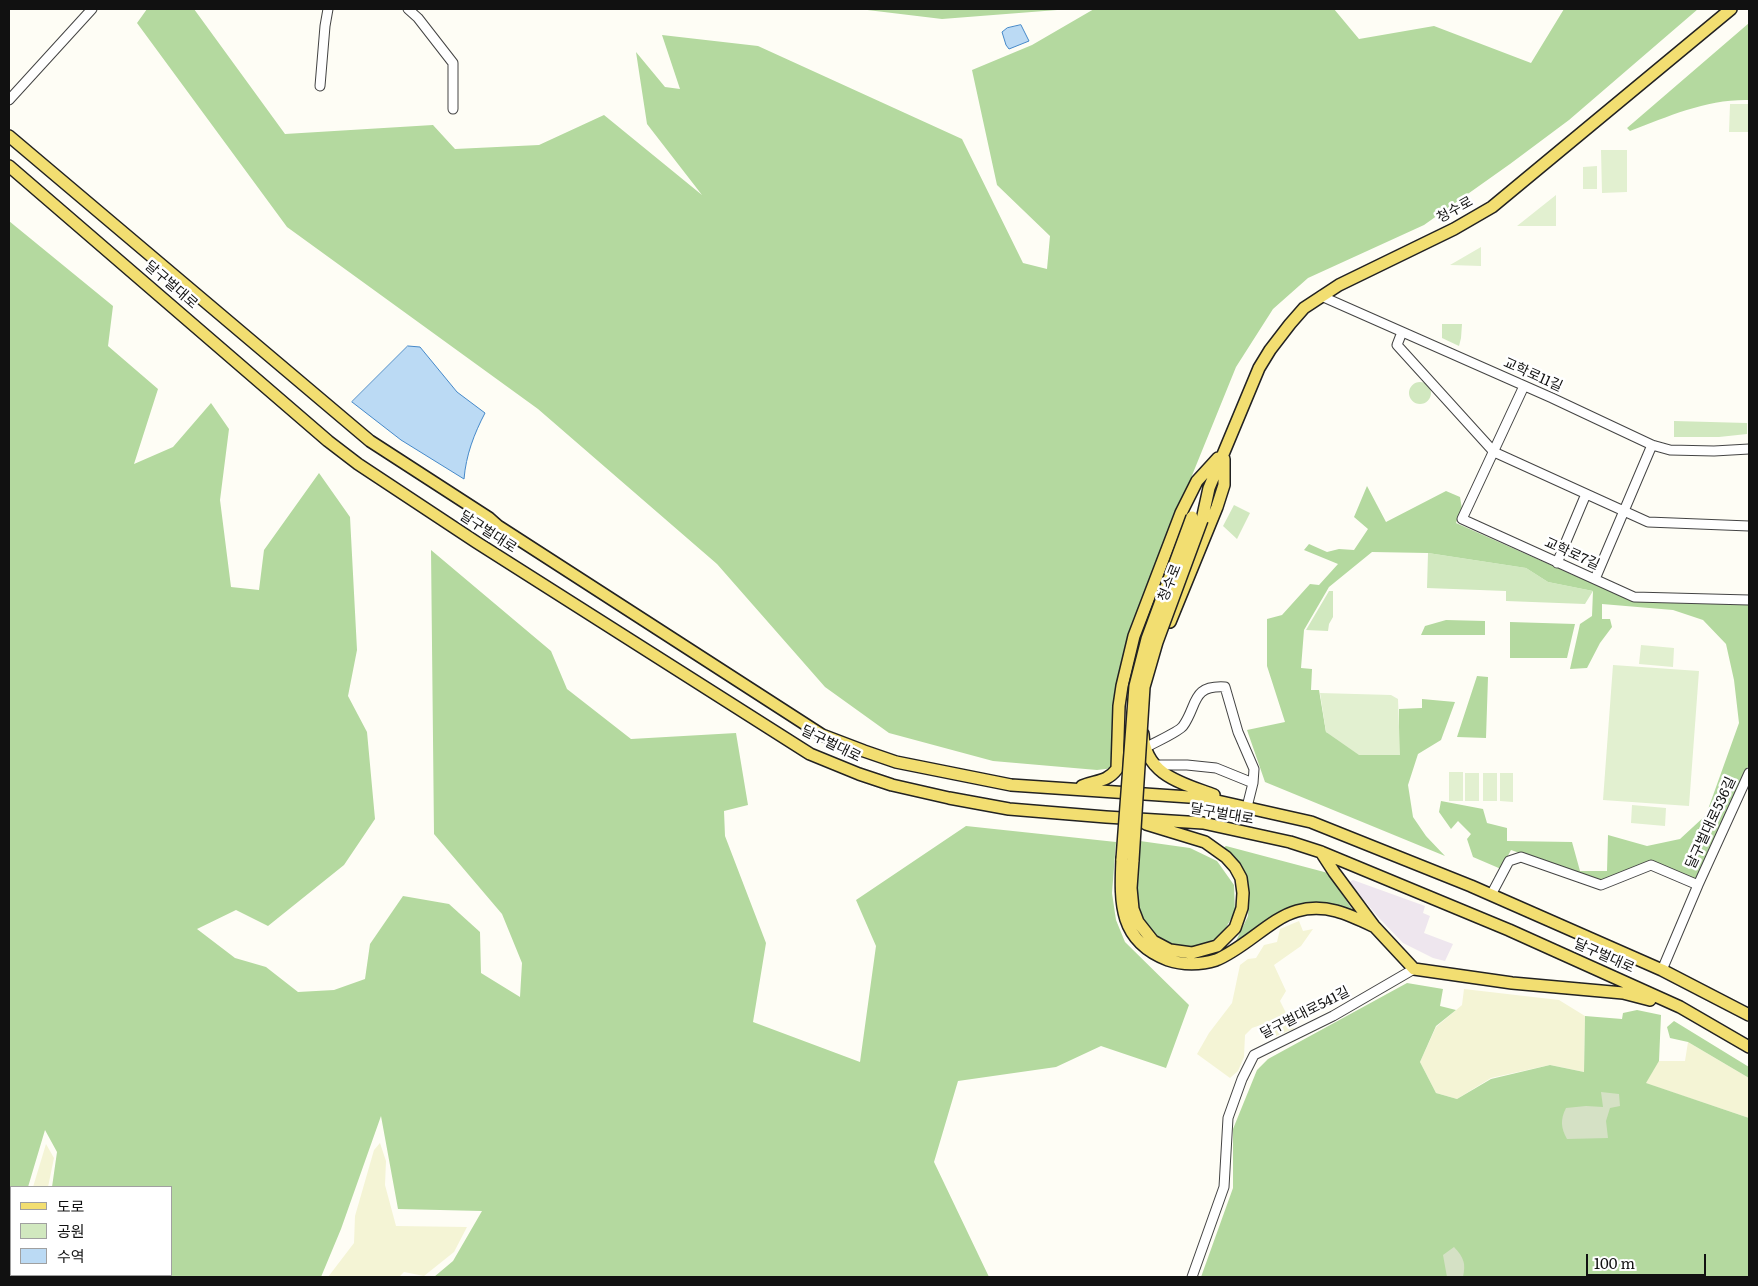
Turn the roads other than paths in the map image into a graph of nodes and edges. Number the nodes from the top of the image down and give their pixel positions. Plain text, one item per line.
1 (92, 9) edge
2 (328, 9) edge
3 (408, 9) edge
4 (1731, 9) edge
5 (320, 86) dead end
6 (9, 100) edge
7 (453, 109) dead end
8 (9, 136) edge
9 (9, 166) edge
10 (1322, 296) junction
11 (1402, 332) junction
12 (1524, 386) junction
13 (1652, 445) junction
14 (1749, 449) edge
15 (1224, 451) junction
16 (1494, 452) junction
17 (1586, 494) junction
18 (1623, 511) junction
19 (1192, 517) junction
20 (1749, 526) edge
21 (1557, 563) junction
22 (1595, 579) junction
23 (1749, 600) edge
24 (1145, 748) junction
25 (1154, 765) junction
26 (1749, 773) edge
27 (1253, 783) junction
28 (1076, 789) junction
29 (1241, 806) junction
30 (1106, 818) junction
31 (1321, 852) junction
32 (1128, 859) junction
33 (1698, 884) junction
34 (1491, 895) junction
35 (1374, 926) junction
36 (1414, 969) junction
37 (1662, 970) junction
38 (1680, 1007) junction
39 (1749, 1015) edge
40 (1749, 1047) edge
41 (1192, 1277) edge

1 - 6 street
2 - 5 street
3 - 7 street
4 - 10 main road, 청수로
8 - 28 main road, 달구벌대로
9 - 30 main road, 달구벌대로
10 - 11 street, 교학로11길
10 - 15 main road, 청수로
11 - 12 street, 교학로11길
11 - 16 street
12 - 13 street, 교학로11길
12 - 16 street, 교학로7길
13 - 14 street, 교학로11길
13 - 18 street
15 - 19 main road, 청수로
15 - 19 main road
15 - 24 main road, 청수로
16 - 17 street
16 - 21 street, 교학로7길
17 - 18 street
17 - 21 street
18 - 20 street
18 - 22 street
19 - 28 main road, 청수로
19 - 32 main road, bridge
21 - 22 street, 교학로7길
22 - 23 street, 교학로7길
24 - 25 main road
24 - 27 street, 달구벌대로
25 - 27 street
25 - 29 main road
26 - 33 street, 달구벌대로536길
27 - 29 street, 달구벌대로
28 - 29 main road, 달구벌대로
29 - 34 main road, 달구벌대로
30 - 31 main road, 달구벌대로
30 - 32 main road
31 - 35 main road
31 - 38 main road, 달구벌대로
32 - 35 main road
33 - 34 street, 달구벌대로536길
33 - 37 street, 달구벌대로536길
34 - 37 main road, 달구벌대로
35 - 36 main road
36 - 38 main road
36 - 41 street, 달구벌대로541길
37 - 39 main road, 달구벌대로
38 - 40 main road, 달구벌대로

